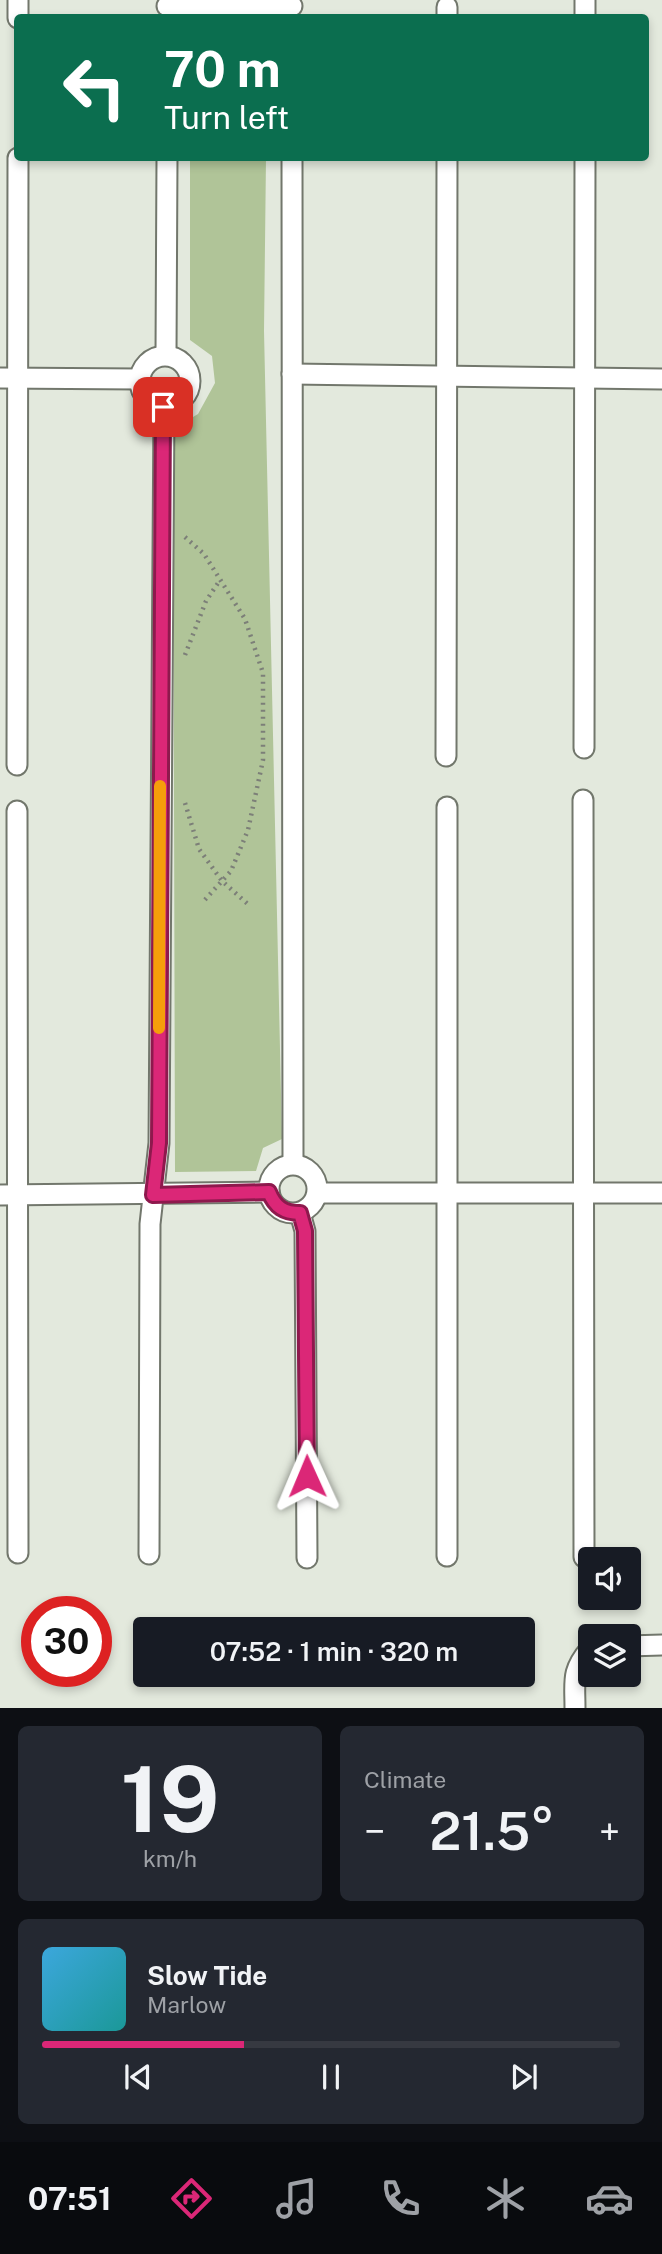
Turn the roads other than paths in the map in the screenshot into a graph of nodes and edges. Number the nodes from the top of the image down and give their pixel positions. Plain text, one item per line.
1 (167, 8) edge
2 (292, 8) edge
3 (18, 161) edge
4 (167, 161) edge
5 (292, 161) edge
6 (447, 161) edge
7 (584, 161) edge
8 (166, 354) junction
9 (292, 373) junction
10 (447, 376) junction
11 (9, 378) edge
12 (584, 378) junction
13 (138, 379) junction
14 (662, 379) edge
15 (163, 407) junction
16 (584, 748) dead end
17 (446, 756) dead end
18 (17, 765) dead end
19 (583, 800) dead end
20 (447, 807) dead end
21 (17, 811) dead end
22 (293, 1164) junction
23 (269, 1192) junction
24 (318, 1193) junction
25 (584, 1193) junction
26 (662, 1193) edge
27 (447, 1194) junction
28 (9, 1195) edge
29 (153, 1195) junction
30 (300, 1213) junction
31 (584, 1547) edge
32 (18, 1553) dead end
33 (149, 1554) dead end
34 (447, 1556) dead end
35 (307, 1558) dead end
36 (662, 1645) edge
37 (641, 1646) edge
38 (578, 1662) edge
39 (575, 1708) edge

1 - 2 street
3 - 11 street
4 - 8 street
5 - 9 street
6 - 10 street
7 - 12 street
8 - 13 street
8 - 15 street
9 - 10 street
9 - 22 street
10 - 12 street
10 - 17 street
11 - 13 street
11 - 18 street
12 - 14 street
12 - 16 street
13 - 15 street
15 - 29 street
19 - 25 street
20 - 27 street
21 - 28 street
22 - 23 street
22 - 24 street
23 - 29 street
23 - 30 street
24 - 27 street
24 - 30 street
25 - 26 street
25 - 27 street
25 - 31 street
27 - 34 street
28 - 29 street
28 - 32 street
29 - 33 street
30 - 35 street
36 - 37 street
38 - 39 street

